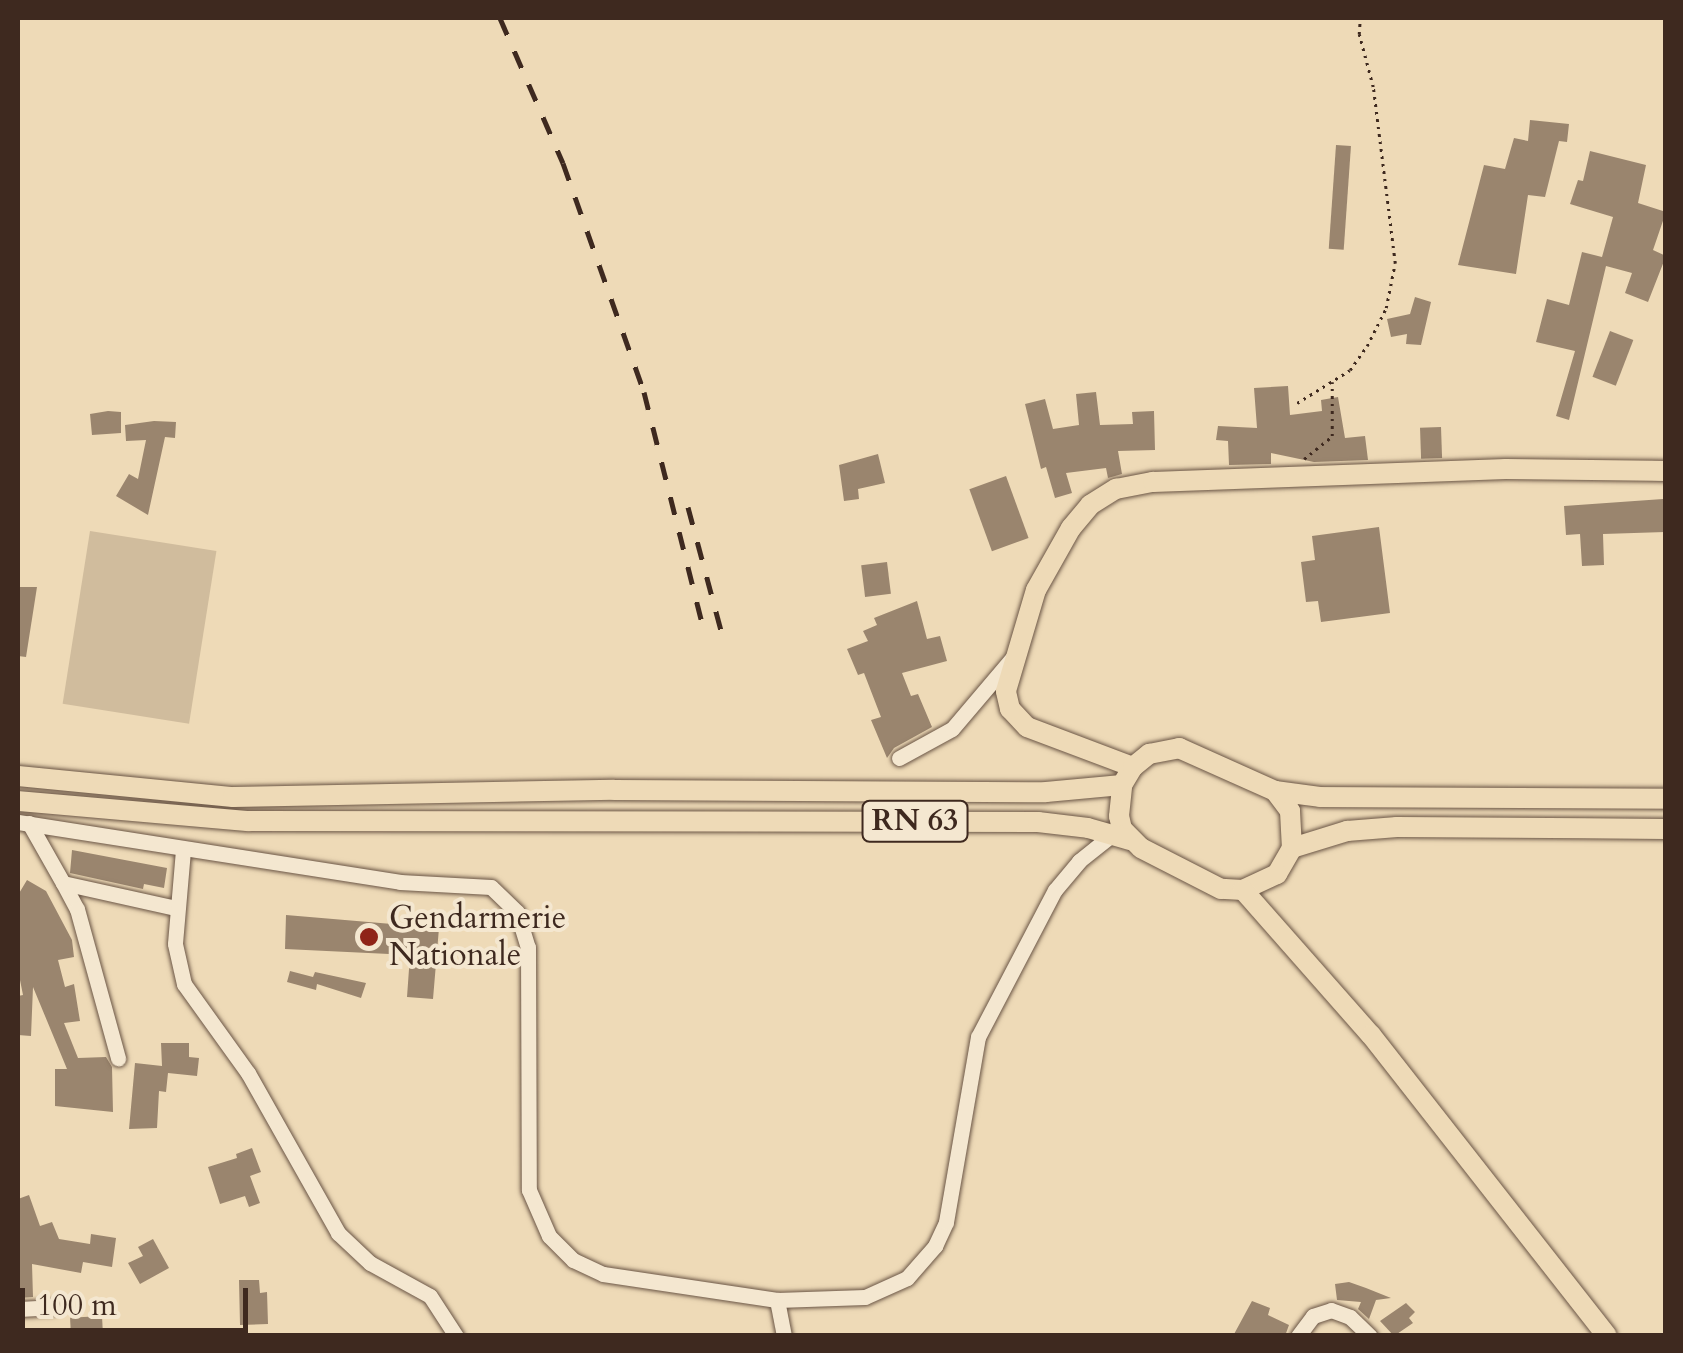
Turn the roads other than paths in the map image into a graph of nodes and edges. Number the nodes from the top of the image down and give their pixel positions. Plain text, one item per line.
1 (1666, 471) edge
2 (1017, 652) junction
3 (899, 758) dead end
4 (1128, 776) junction
5 (20, 782) edge
6 (1275, 791) junction
7 (1365, 799) junction
8 (1666, 799) edge
9 (18, 801) edge
10 (23, 823) edge
11 (1366, 828) junction
12 (1666, 829) edge
13 (1121, 837) junction
14 (1292, 848) junction
15 (183, 850) junction
16 (63, 884) junction
17 (1243, 890) junction
18 (176, 908) junction
19 (118, 1058) dead end
20 (777, 1300) junction
21 (52, 1307) dead end
22 (18, 1309) edge
23 (456, 1336) edge
24 (784, 1336) edge
25 (1298, 1336) edge
26 (1370, 1336) edge
27 (1606, 1336) edge

1 - 2 main road
2 - 3 street
2 - 4 main road
4 - 5 main road
4 - 6 main road
4 - 13 main road
6 - 7 main road
6 - 14 main road
7 - 8 main road
7 - 11 main road
9 - 13 main road, RN 63
10 - 15 street
10 - 16 street
11 - 12 main road
11 - 14 main road
13 - 17 main road
13 - 20 street
14 - 17 main road
15 - 18 street
15 - 20 street
16 - 18 street
16 - 19 street
17 - 27 main road
18 - 23 street
20 - 24 street
21 - 22 street
25 - 26 street

